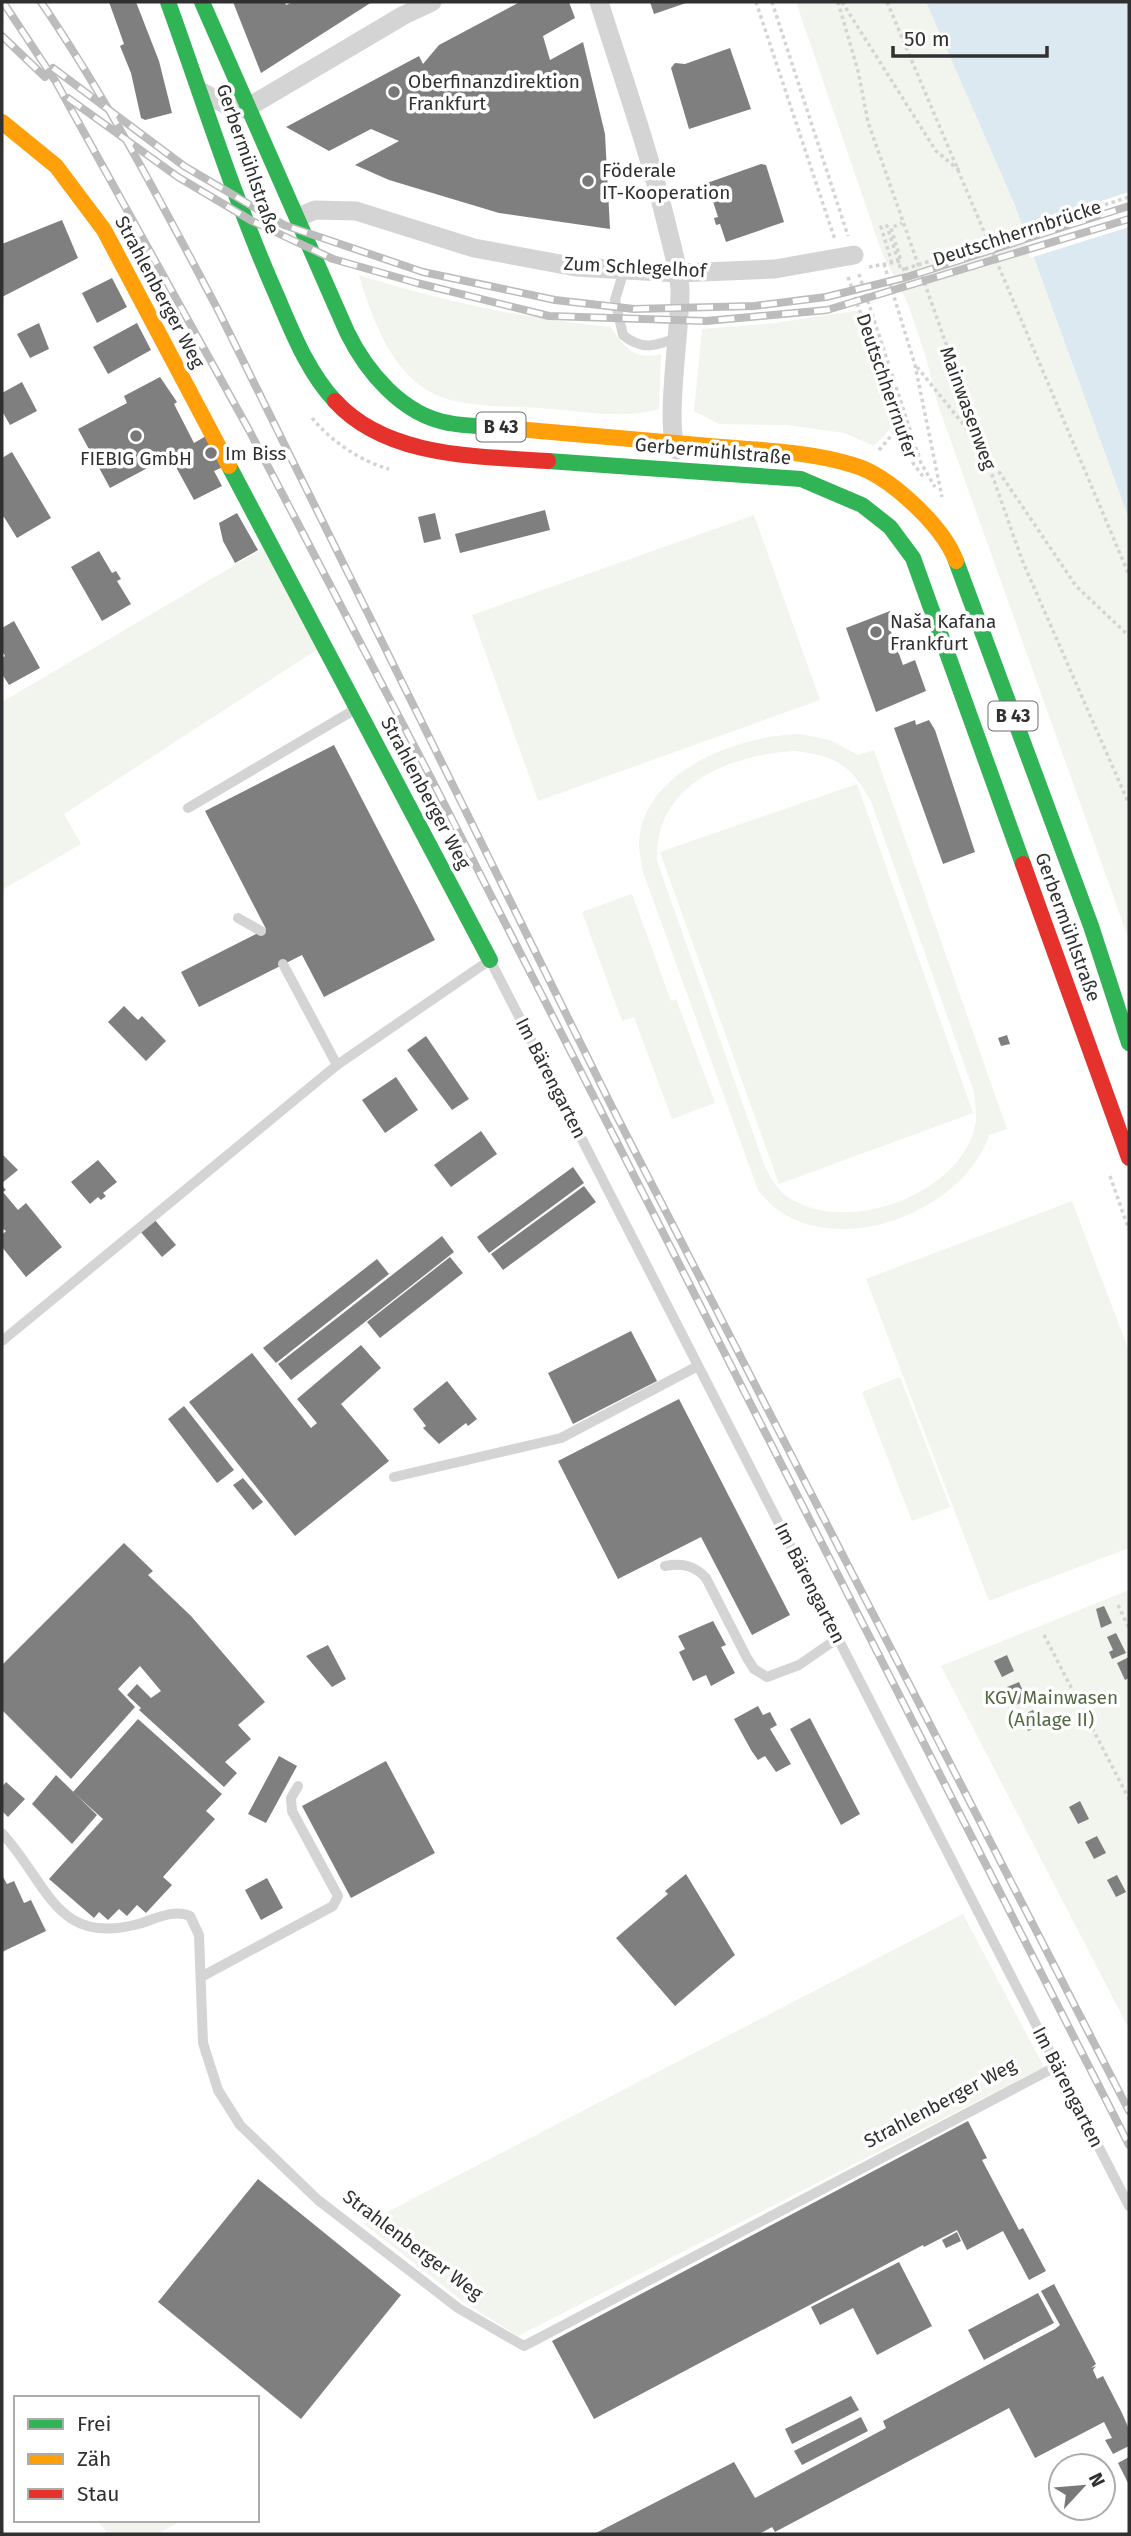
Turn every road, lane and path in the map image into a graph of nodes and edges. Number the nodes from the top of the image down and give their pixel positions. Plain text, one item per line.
1 (169, 2) edge
2 (202, 2) edge
3 (432, 2) edge
4 (599, 2) edge
5 (756, 2) edge
6 (772, 2) edge
7 (840, 2) edge
8 (887, 2) edge
9 (202, 92) junction
10 (245, 109) junction
11 (2, 122) edge
12 (961, 172) junction
13 (1129, 198) edge
14 (299, 217) junction
15 (902, 223) junction
16 (847, 256) junction
17 (892, 263) junction
18 (872, 267) dead end
19 (624, 270) junction
20 (678, 273) junction
21 (679, 337) junction
22 (300, 349) junction
23 (915, 365) dead end
24 (329, 372) dead end
25 (905, 420) junction
26 (900, 426) junction
27 (673, 442) junction
28 (984, 450) junction
29 (876, 454) dead end
30 (688, 469) junction
31 (1129, 575) edge
32 (1129, 636) edge
33 (358, 708) junction
34 (1129, 804) edge
35 (188, 808) dead end
36 (238, 918) dead end
37 (261, 931) dead end
38 (490, 960) junction
39 (283, 964) dead end
40 (1129, 1042) edge
41 (337, 1065) junction
42 (1129, 1158) edge
43 (1107, 1166) dead end
44 (1129, 1230) edge
45 (2, 1341) edge
46 (698, 1366) junction
47 (394, 1477) dead end
48 (665, 1566) dead end
49 (1118, 1605) dead end
50 (1129, 1628) edge
51 (1044, 1635) dead end
52 (838, 1638) junction
53 (298, 1786) dead end
54 (1129, 1799) edge
55 (2, 1833) edge
56 (201, 1977) junction
57 (1057, 2066) junction
58 (1129, 2206) edge

1 - 9 main road, Gerbermühlstraße / B 43
2 - 10 main road, Gerbermühlstraße / B 43
3 - 10 street
4 - 20 street
5 - 16 path, Deutschherrnufer
6 - 16 path, Deutschherrnufer
7 - 12 path
7 - 15 path, Mainwasenweg
8 - 12 path
9 - 10 street
9 - 22 main road, Gerbermühlstraße / B 43
10 - 14 main road, Gerbermühlstraße / B 43
11 - 33 main road, Strahlenberger Weg
12 - 31 path
13 - 17 path, Deutschherrnbrücke, bridge
14 - 19 street, Zum Schlegelhof
14 - 27 main road, Gerbermühlstraße / B 43
15 - 17 path
15 - 28 path, Mainwasenweg
16 - 20 street, Zum Schlegelhof
16 - 25 path, Deutschherrnufer
16 - 26 path, Deutschherrnufer
17 - 18 path
19 - 20 street, Zum Schlegelhof
19 - 21 lane
20 - 21 street
21 - 27 street
22 - 24 main road
22 - 30 main road, Gerbermühlstraße / B 43
23 - 28 path
25 - 26 path
25 - 26 path, Deutschherrnufer
26 - 29 path
27 - 30 street
27 - 40 main road, Gerbermühlstraße / B 43
28 - 32 path
28 - 34 path, Mainwasenweg
30 - 42 main road, Gerbermühlstraße / B 43
33 - 35 lane
33 - 38 main road, Strahlenberger Weg
36 - 37 lane
38 - 41 lane
38 - 46 lane, Im Bärengarten
39 - 41 lane
41 - 45 lane
43 - 44 path
46 - 47 lane
46 - 52 lane, Im Bärengarten
48 - 52 lane
49 - 50 path
51 - 54 path
52 - 57 lane, Im Bärengarten
53 - 56 lane
55 - 56 lane, Strahlenberger Weg
56 - 57 lane, Strahlenberger Weg
57 - 58 lane, Im Bärengarten

